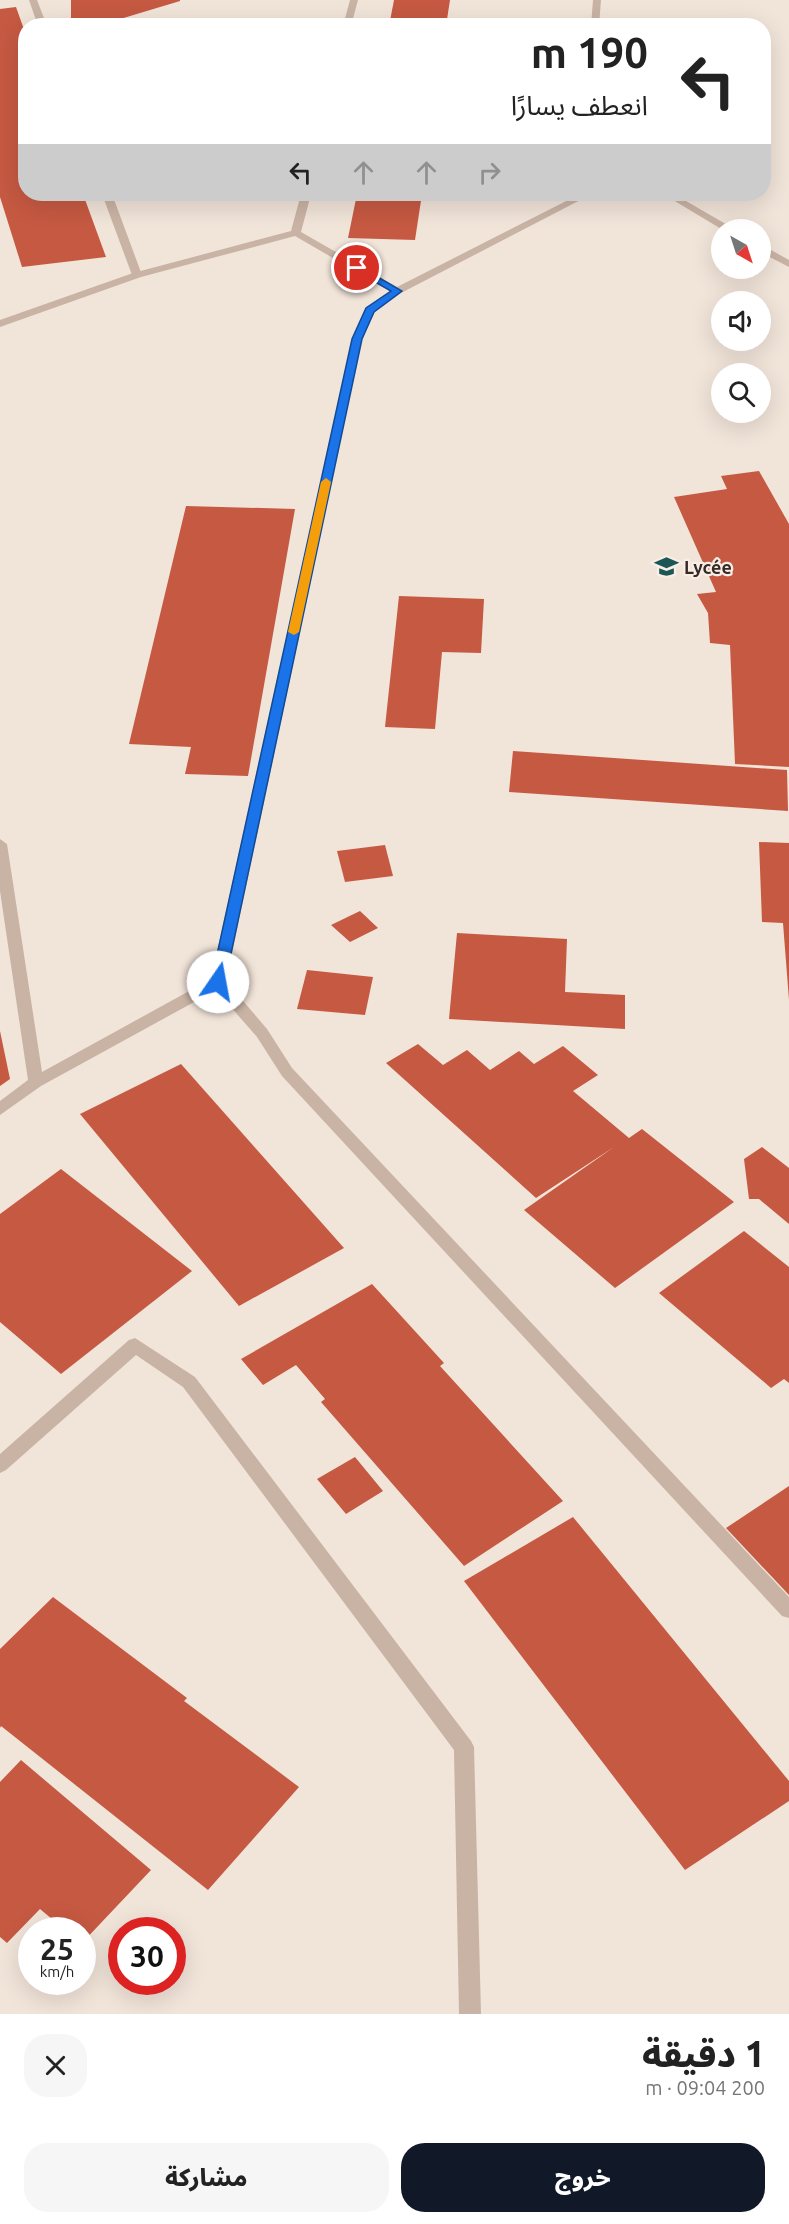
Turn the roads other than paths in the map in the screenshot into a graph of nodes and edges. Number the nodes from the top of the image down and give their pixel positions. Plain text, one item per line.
1 (33, 0) edge
2 (354, 0) edge
3 (597, 0) edge
4 (40, 18) edge
5 (349, 18) edge
6 (596, 18) edge
7 (109, 201) edge
8 (304, 201) edge
9 (571, 201) edge
10 (680, 201) edge
11 (711, 219) edge
12 (296, 233) junction
13 (771, 253) edge
14 (789, 264) edge
15 (137, 275) junction
16 (398, 291) junction
17 (0, 324) edge
18 (0, 844) edge
19 (218, 982) junction
20 (36, 1082) junction
21 (0, 1109) edge
22 (0, 1465) edge
23 (789, 1610) edge
24 (470, 2014) edge

1 - 4 street
2 - 5 street
3 - 6 street
7 - 15 street
8 - 12 street
9 - 16 street
10 - 11 street
12 - 15 street
12 - 16 street
13 - 14 street
15 - 17 street
16 - 19 street
18 - 20 street
19 - 20 street
19 - 23 street
20 - 21 street
22 - 24 street

